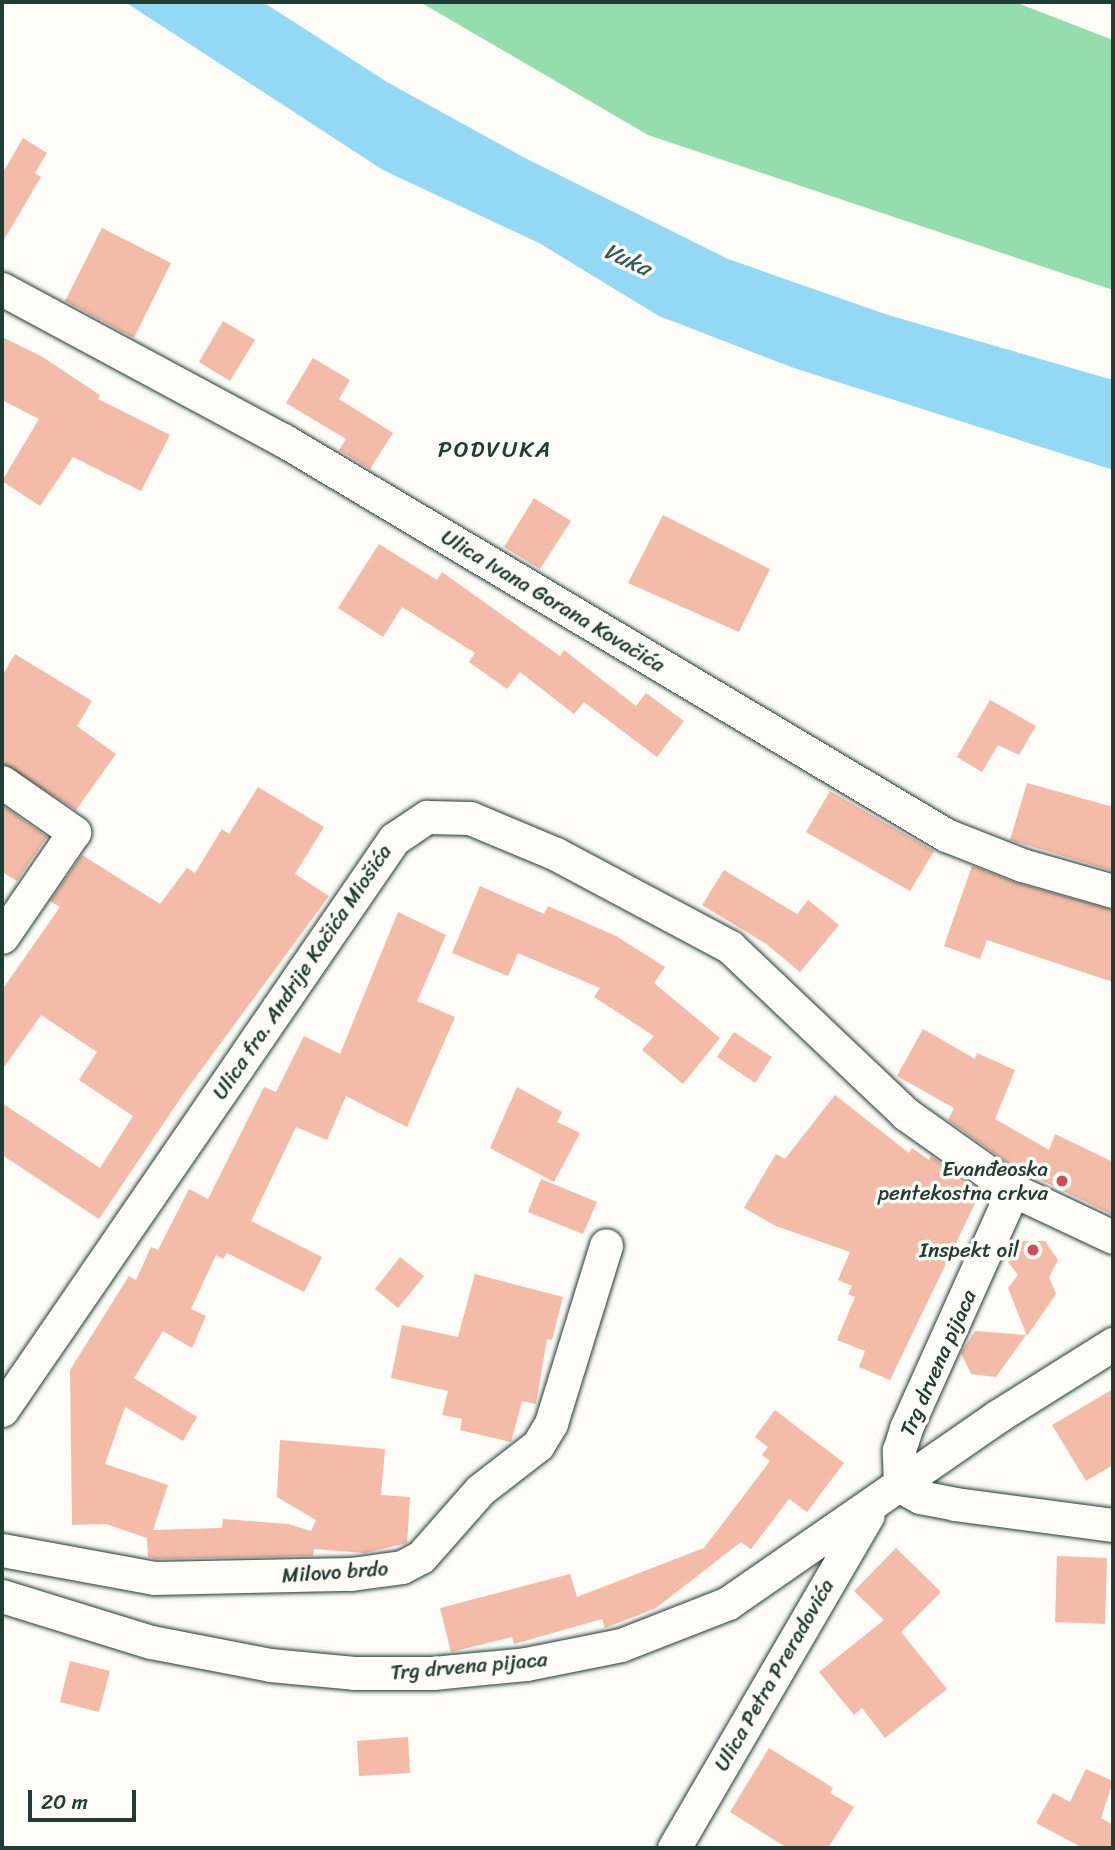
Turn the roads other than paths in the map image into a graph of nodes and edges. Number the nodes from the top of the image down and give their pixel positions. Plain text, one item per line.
1 (2, 289) edge
2 (2, 782) edge
3 (1113, 891) edge
4 (2, 937) edge
5 (1013, 1190) junction
6 (1113, 1237) edge
7 (606, 1245) dead end
8 (1113, 1344) edge
9 (2, 1410) edge
10 (888, 1494) junction
11 (1113, 1525) edge
12 (2, 1550) edge
13 (758, 1584) junction
14 (2, 1596) edge
15 (804, 1623) junction
16 (674, 1848) edge

1 - 3 street, Ulica Ivana Gorana Kovačića
2 - 4 street
5 - 6 street
5 - 9 street, Ulica fra. Andrije Kačića Miošića
5 - 10 street, Trg drvena pijaca
7 - 12 street, Milovo brdo
8 - 10 street, Trg drvena pijaca
10 - 11 street
10 - 13 street, Trg drvena pijaca
10 - 15 street, Ulica Petra Preradovića
13 - 14 street, Trg drvena pijaca
13 - 15 street
15 - 16 street, Ulica Petra Preradovića

